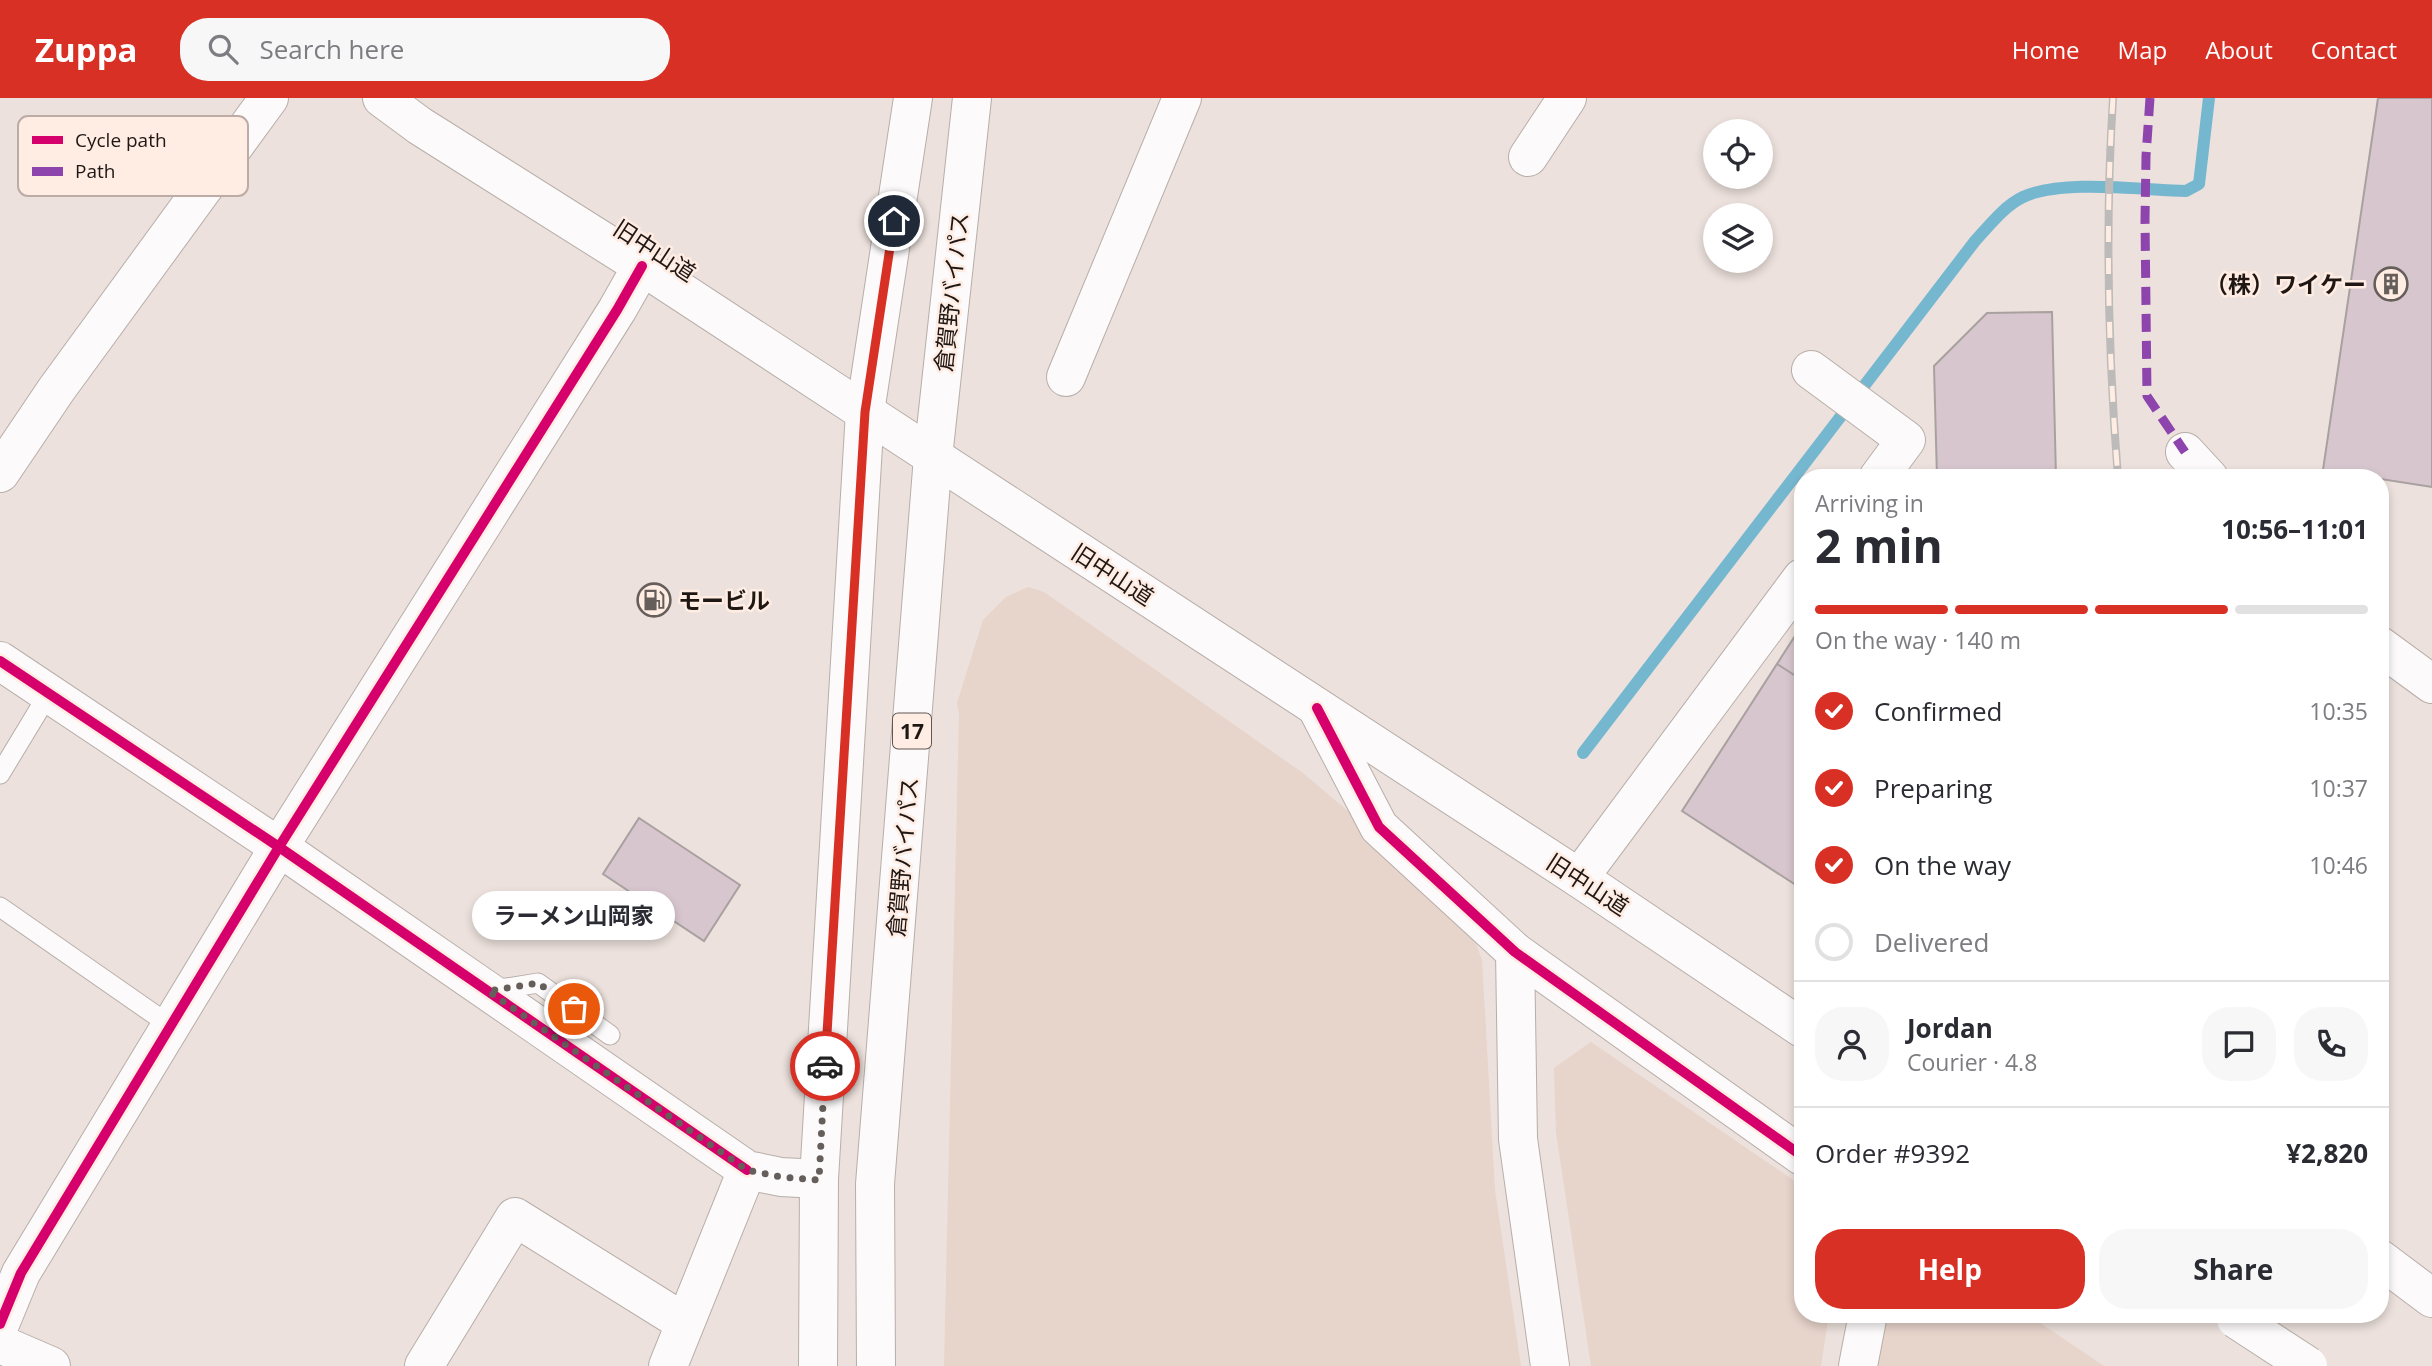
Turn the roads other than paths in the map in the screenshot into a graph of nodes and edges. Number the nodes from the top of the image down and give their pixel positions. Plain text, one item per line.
1 (269, 98) edge
2 (382, 98) edge
3 (913, 98) edge
4 (972, 98) edge
5 (1182, 98) edge
6 (1567, 98) edge
7 (248, 127) edge
8 (1528, 157) dead end
9 (198, 196) edge
10 (642, 266) junction
11 (1066, 377) dead end
12 (1824, 380) dead end
13 (865, 412) junction
14 (933, 457) junction
15 (1885, 469) edge
16 (0, 473) edge
17 (1794, 589) edge
18 (2389, 653) edge
19 (0, 661) edge
20 (2432, 684) edge
21 (49, 693) junction
22 (1317, 708) junction
23 (0, 774) edge
24 (279, 847) junction
25 (1579, 878) junction
26 (0, 907) edge
27 (1515, 952) junction
28 (488, 991) junction
29 (1794, 1023) edge
30 (171, 1026) junction
31 (610, 1035) dead end
32 (1794, 1150) edge
33 (747, 1170) junction
34 (819, 1180) junction
35 (2389, 1266) edge
36 (2432, 1298) edge
37 (685, 1323) junction
38 (1866, 1323) edge
39 (2241, 1323) edge
40 (0, 1324) edge
41 (0, 1344) edge
42 (51, 1366) edge
43 (424, 1366) edge
44 (668, 1366) edge
45 (818, 1366) edge
46 (876, 1366) edge
47 (1550, 1366) edge
48 (1858, 1366) edge
49 (2308, 1366) edge

1 - 7 main road
2 - 10 main road, 旧中山道
3 - 13 main road
4 - 14 main road, 倉賀野バイパス / 17
5 - 11 main road
6 - 8 main road
9 - 16 main road
10 - 13 main road, 旧中山道
10 - 24 main road
12 - 15 main road
13 - 14 main road, 旧中山道
13 - 34 main road
14 - 22 main road, 旧中山道
14 - 46 main road, 倉賀野バイパス / 17
17 - 25 main road
18 - 20 main road
19 - 21 main road
21 - 23 lane
21 - 24 main road
22 - 25 main road, 旧中山道
22 - 27 main road
24 - 28 main road
24 - 30 main road
25 - 29 main road, 旧中山道
26 - 30 lane
27 - 32 main road
27 - 47 main road
28 - 31 lane
28 - 33 main road
30 - 40 main road
33 - 34 main road
33 - 37 main road
34 - 45 main road
35 - 36 main road
37 - 43 main road
37 - 44 main road
38 - 48 main road
39 - 49 main road, bridge
41 - 42 main road

